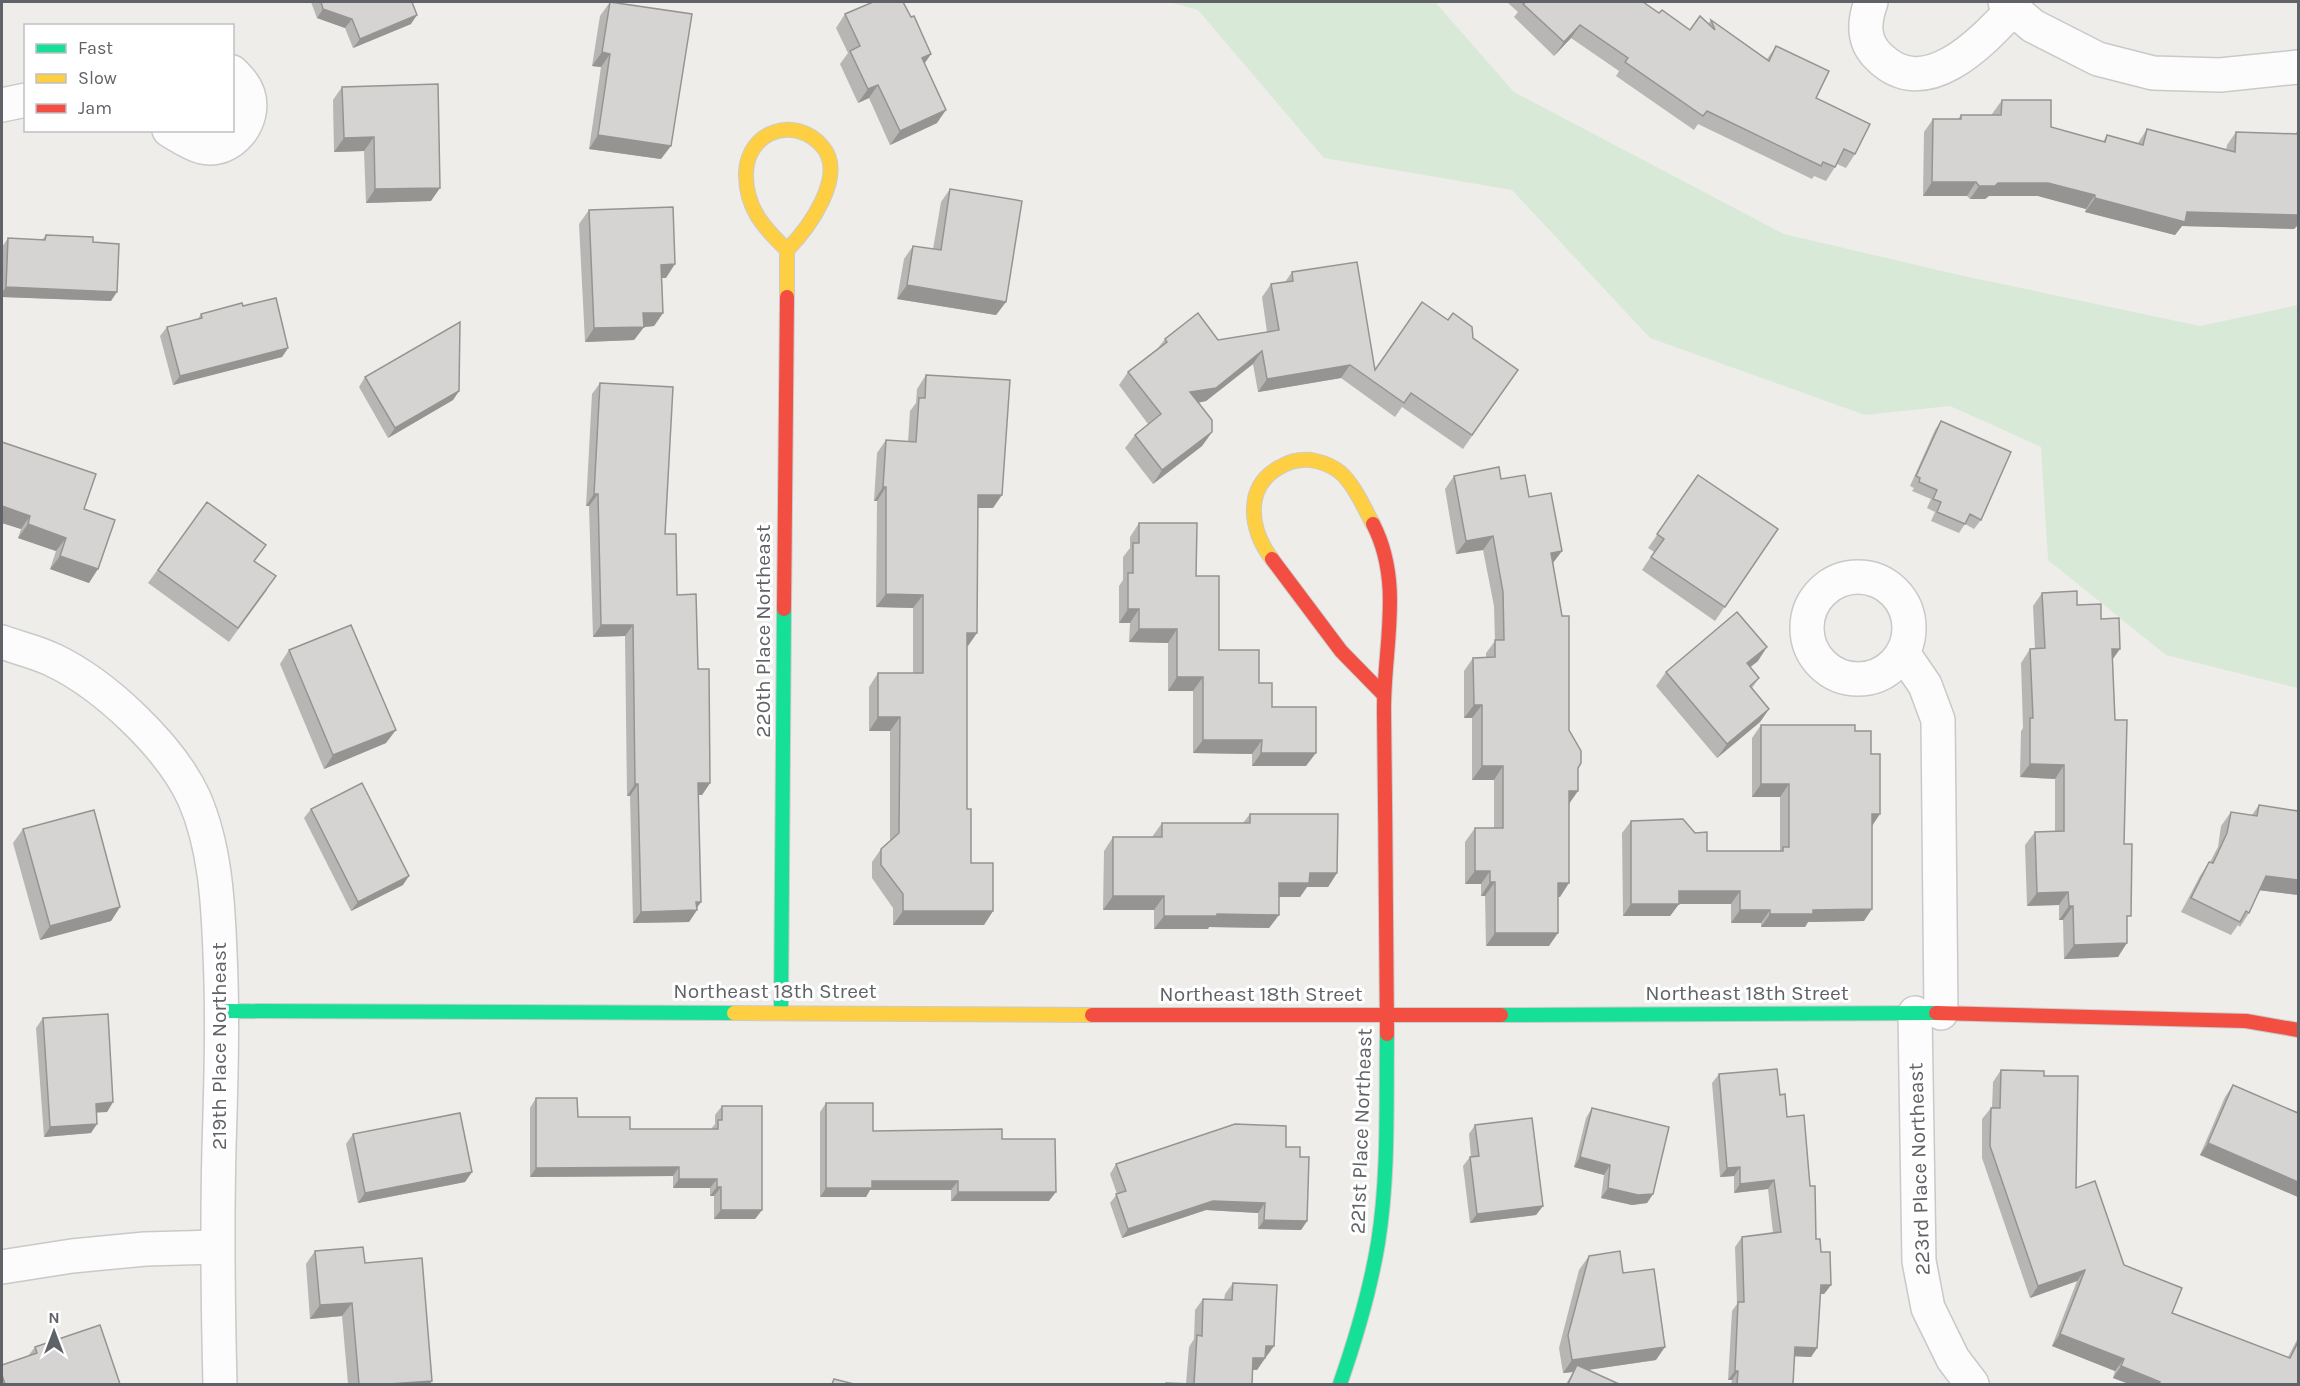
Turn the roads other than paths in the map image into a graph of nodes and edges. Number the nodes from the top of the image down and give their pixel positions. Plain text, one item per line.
1 (1871, 2) edge
2 (2009, 5) edge
3 (2298, 67) edge
4 (234, 74) edge
5 (24, 100) edge
6 (2, 105) edge
7 (173, 132) edge
8 (787, 250) junction
9 (2, 642) edge
10 (1903, 653) dead end
11 (1384, 695) junction
12 (223, 1011) junction
13 (781, 1012) junction
14 (1928, 1013) junction
15 (1387, 1016) junction
16 (2298, 1030) edge
17 (217, 1247) junction
18 (2, 1267) edge
19 (220, 1384) edge
20 (1340, 1384) edge
21 (1971, 1384) edge

1 - 2 street
2 - 3 street
4 - 7 street
5 - 6 street
8 - 8 street
8 - 13 street, 220th Place Northeast
9 - 12 street, 219th Place Northeast
10 - 14 street, 223rd Place Northeast
11 - 11 street, 221st Place Northeast
11 - 15 street, 221st Place Northeast
12 - 13 street, Northeast 18th Street
12 - 17 street, 219th Place Northeast
13 - 15 street, Northeast 18th Street
14 - 15 street, Northeast 18th Street
14 - 16 street, Northeast 18th Street
14 - 21 street, 223rd Place Northeast
15 - 20 street, 221st Place Northeast
17 - 18 street
17 - 19 street, 219th Place Northeast

